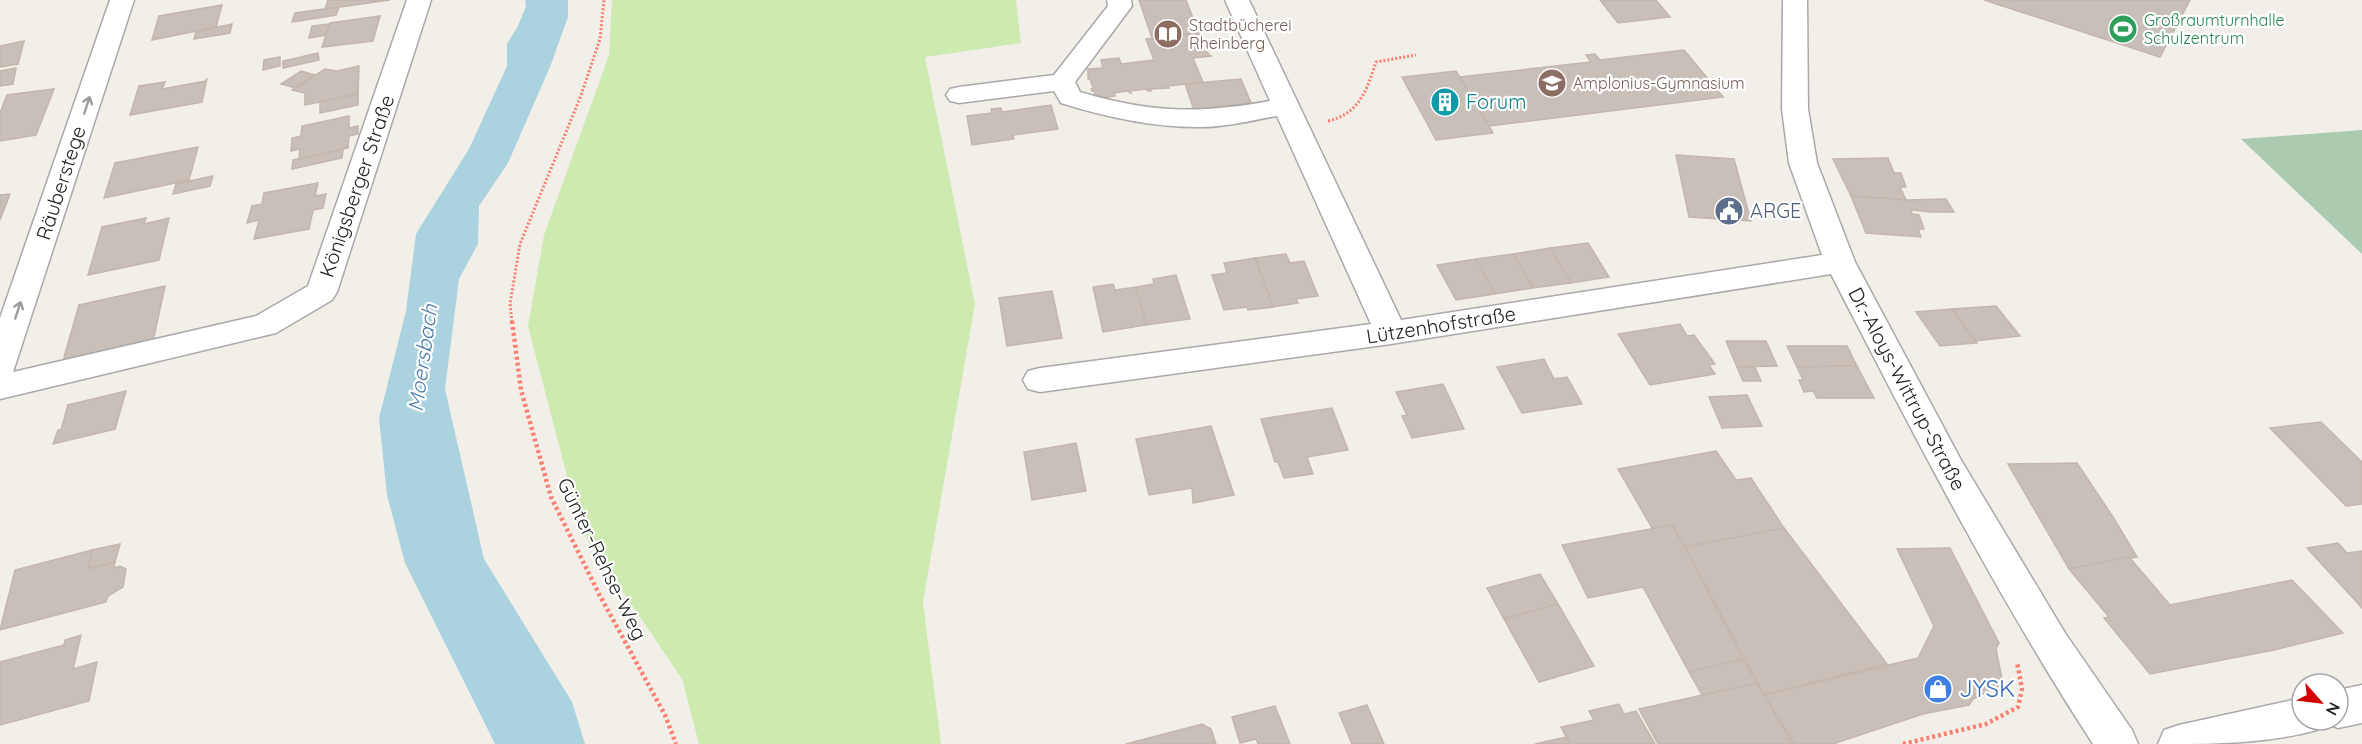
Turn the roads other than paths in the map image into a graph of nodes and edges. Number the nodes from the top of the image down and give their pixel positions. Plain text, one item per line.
1 (122, 0) edge
2 (419, 0) edge
3 (1119, 0) edge
4 (1237, 0) edge
5 (1795, 0) edge
6 (1062, 82) junction
7 (959, 95) dead end
8 (1291, 116) junction
9 (1840, 262) junction
10 (1391, 333) junction
11 (0, 366) edge
12 (1040, 380) dead end
13 (0, 387) edge
14 (2290, 720) edge
15 (2226, 739) edge
16 (2117, 744) edge
17 (2178, 744) edge

11 -> 1 street, Räuberstege
2 - 13 street, Königsberger Straße
3 - 6 street
4 - 8 street
5 - 9 street, Dr.-Aloys-Wittrup-Straße
6 - 7 street
6 - 8 street
8 - 10 street
9 - 10 street, Lützenhofstraße
9 - 16 street, Dr.-Aloys-Wittrup-Straße
10 - 12 street, Lützenhofstraße
14 - 15 street
15 - 17 street

